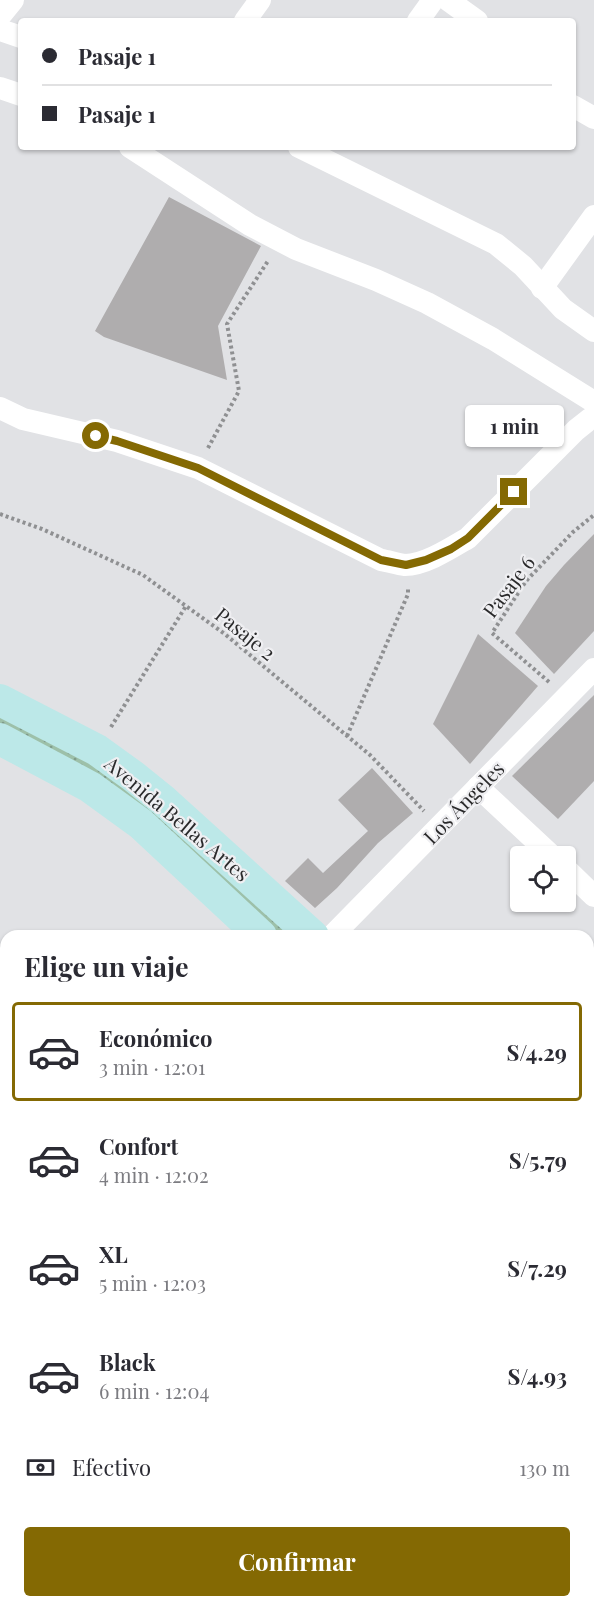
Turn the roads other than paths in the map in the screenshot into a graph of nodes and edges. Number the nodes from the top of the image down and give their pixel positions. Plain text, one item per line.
1 (13, 0) edge
2 (260, 0) edge
3 (433, 0) edge
4 (448, 0) edge
5 (0, 16) edge
6 (247, 18) edge
7 (420, 18) edge
8 (473, 18) edge
9 (0, 30) edge
10 (18, 36) edge
11 (0, 88) edge
12 (18, 94) edge
13 (135, 150) edge
14 (325, 152) edge
15 (594, 216) edge
16 (542, 288) junction
17 (594, 331) edge
18 (594, 402) edge
19 (0, 408) edge
20 (594, 418) edge
21 (594, 669) edge
22 (0, 700) edge
23 (0, 739) edge
24 (478, 787) junction
25 (541, 846) edge
26 (576, 879) edge
27 (594, 897) edge
28 (255, 930) edge
29 (306, 930) edge
30 (338, 930) edge

1 - 5 street
2 - 6 street
3 - 7 street
4 - 8 street
9 - 10 street
11 - 12 street
13 - 18 street
14 - 16 street
15 - 16 street
16 - 17 street
19 - 20 street
21 - 24 street, Los Ángeles
22 - 29 street, Avenida Bellas Artes
23 - 28 street, Avenida Bellas Artes
24 - 25 street
24 - 30 street, Los Ángeles
26 - 27 street

